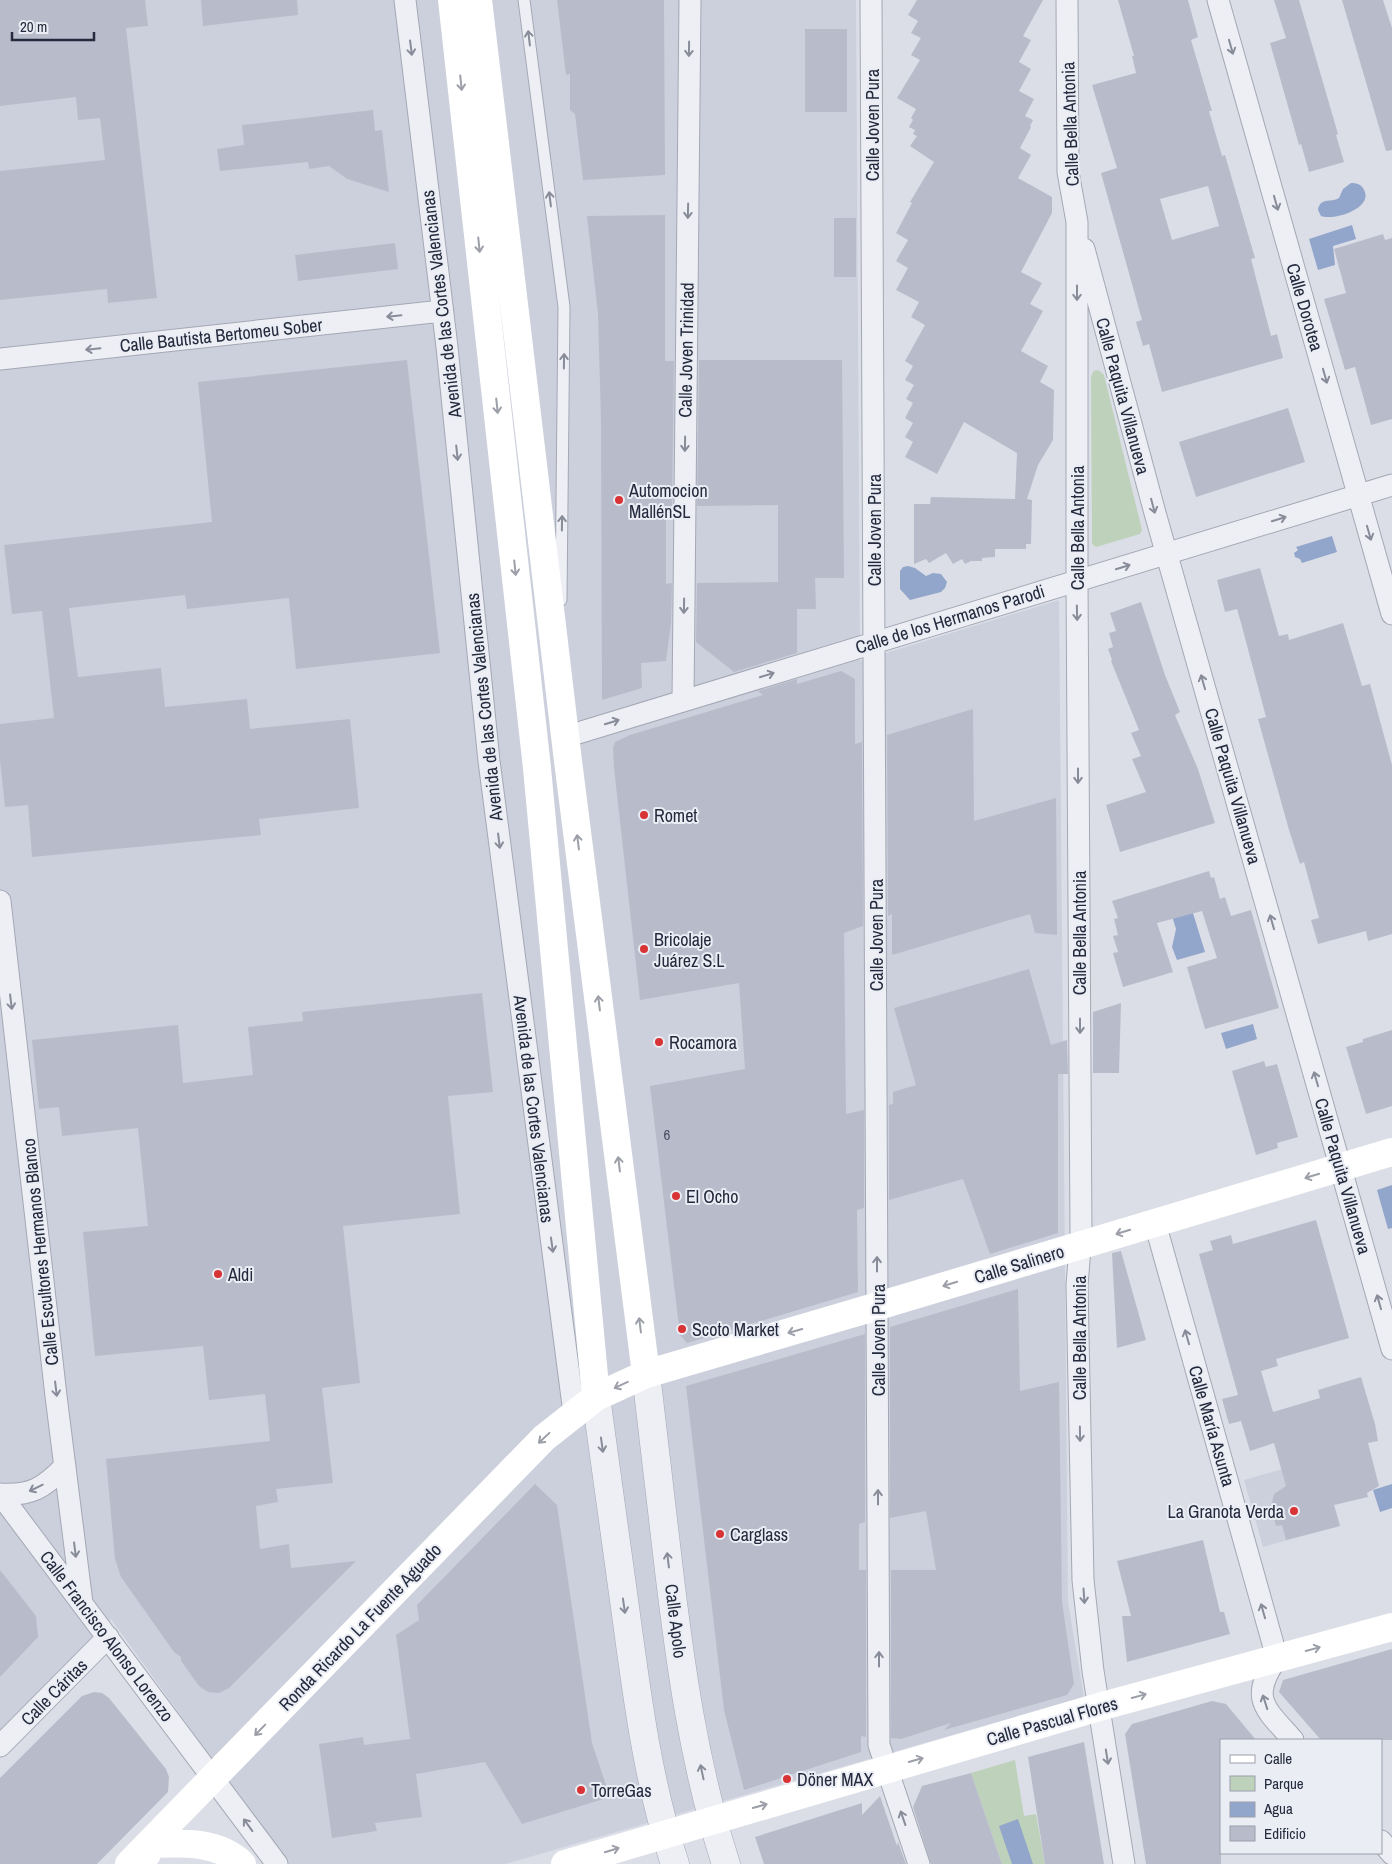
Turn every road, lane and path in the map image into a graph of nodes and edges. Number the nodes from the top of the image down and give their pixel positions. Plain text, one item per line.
1 (405, 0) edge
2 (452, 0) edge
3 (478, 0) edge
4 (524, 0) edge
5 (690, 0) edge
6 (871, 0) edge
7 (1067, 0) edge
8 (1218, 0) edge
9 (1077, 222) junction
10 (442, 311) junction
11 (0, 359) edge
12 (1392, 485) edge
13 (1358, 495) junction
14 (1166, 554) junction
15 (1077, 581) junction
16 (1392, 614) edge
17 (875, 642) junction
18 (560, 694) junction
19 (683, 701) junction
20 (565, 737) junction
21 (0, 901) edge
22 (1392, 1152) edge
23 (1341, 1167) junction
24 (1155, 1222) junction
25 (1081, 1245) junction
26 (878, 1306) junction
27 (1392, 1349) edge
28 (646, 1374) junction
29 (596, 1397) junction
30 (574, 1413) junction
31 (65, 1466) junction
32 (0, 1494) edge
33 (82, 1603) junction
34 (1392, 1628) edge
35 (108, 1637) junction
36 (1277, 1658) junction
37 (1099, 1707) junction
38 (1293, 1739) edge
39 (0, 1746) edge
40 (887, 1769) junction
41 (213, 1778) junction
42 (713, 1820) junction
43 (665, 1834) junction
44 (1382, 1842) edge
45 (146, 1854) edge
46 (1392, 1854) edge
47 (129, 1864) edge
48 (242, 1864) edge
49 (277, 1864) edge
50 (566, 1864) edge
51 (675, 1864) edge
52 (726, 1864) edge
53 (919, 1864) edge
54 (1124, 1864) edge

1 -> 10 street, Avenida de las Cortes Valencianas
2 -> 29 main road, Avenida de las Cortes Valencianas
3 - 18 main road
18 -> 4 lane
5 -> 19 street, Calle Joven Trinidad
6 - 17 street, Calle Joven Pura
7 - 9 street, Calle Bella Antonia
8 -> 13 street, Calle Dorotea
9 -> 14 street, Calle Paquita Villanueva
9 -> 15 street, Calle Bella Antonia
10 -> 11 street, Calle Bautista Bertomeu Sober
10 -> 30 street, Avenida de las Cortes Valencianas
12 - 13 street, Calle de los Hermanos Parodi
14 -> 13 street, Calle de los Hermanos Parodi
13 -> 16 street, Calle Dorotea
15 -> 14 street, Calle de los Hermanos Parodi
23 -> 14 street, Calle Paquita Villanueva
15 - 17 street, Calle de los Hermanos Parodi
15 -> 25 street, Calle Bella Antonia
19 -> 17 street, Calle de los Hermanos Parodi
26 -> 17 street, Calle Joven Pura
18 - 20 main road
20 -> 19 street, Calle de los Hermanos Parodi
28 -> 20 main road
21 -> 31 street, Calle Escultores Hermanos Blanco
22 - 23 main road, Calle Salinero
23 -> 24 main road, Calle Salinero
27 -> 23 street, Calle Paquita Villanueva
24 -> 25 main road, Calle Salinero
36 -> 24 street, Calle María Asunta
25 -> 26 main road, Calle Salinero
25 -> 37 street, Calle Bella Antonia
26 -> 28 main road, Calle Salinero
40 -> 26 street, Calle Joven Pura
28 -> 29 main road, Calle Salinero
42 -> 28 street, Calle Apolo
29 - 30 main road, Ronda Ricardo La Fuente Aguado
29 -> 43 street
30 -> 41 main road, Ronda Ricardo La Fuente Aguado
31 -> 32 street
31 -> 33 street, Calle Escultores Hermanos Blanco
32 - 33 street, Calle Francisco Alonso Lorenzo
33 - 35 street, Calle Francisco Alonso Lorenzo
36 -> 34 main road, Calle Pascual Flores
35 - 39 street, Calle Cáritas
35 - 41 street, Calle Francisco Alonso Lorenzo
37 -> 36 main road, Calle Pascual Flores
38 -> 36 street
40 -> 37 main road, Calle Pascual Flores
37 -> 54 street, Calle Bella Antonia
42 -> 40 main road, Calle Pascual Flores
53 -> 40 street, Calle Joven Pura
41 - 45 main road, Ronda Ricardo La Fuente Aguado
49 -> 41 street, Calle Francisco Alonso Lorenzo
42 - 43 main road, Calle Pascual Flores
42 - 52 street, Calle Apolo
50 -> 43 main road, Calle Pascual Flores
43 - 51 street
44 - 46 street
45 - 47 main road, Ronda Ricardo La Fuente Aguado
45 - 48 main road

